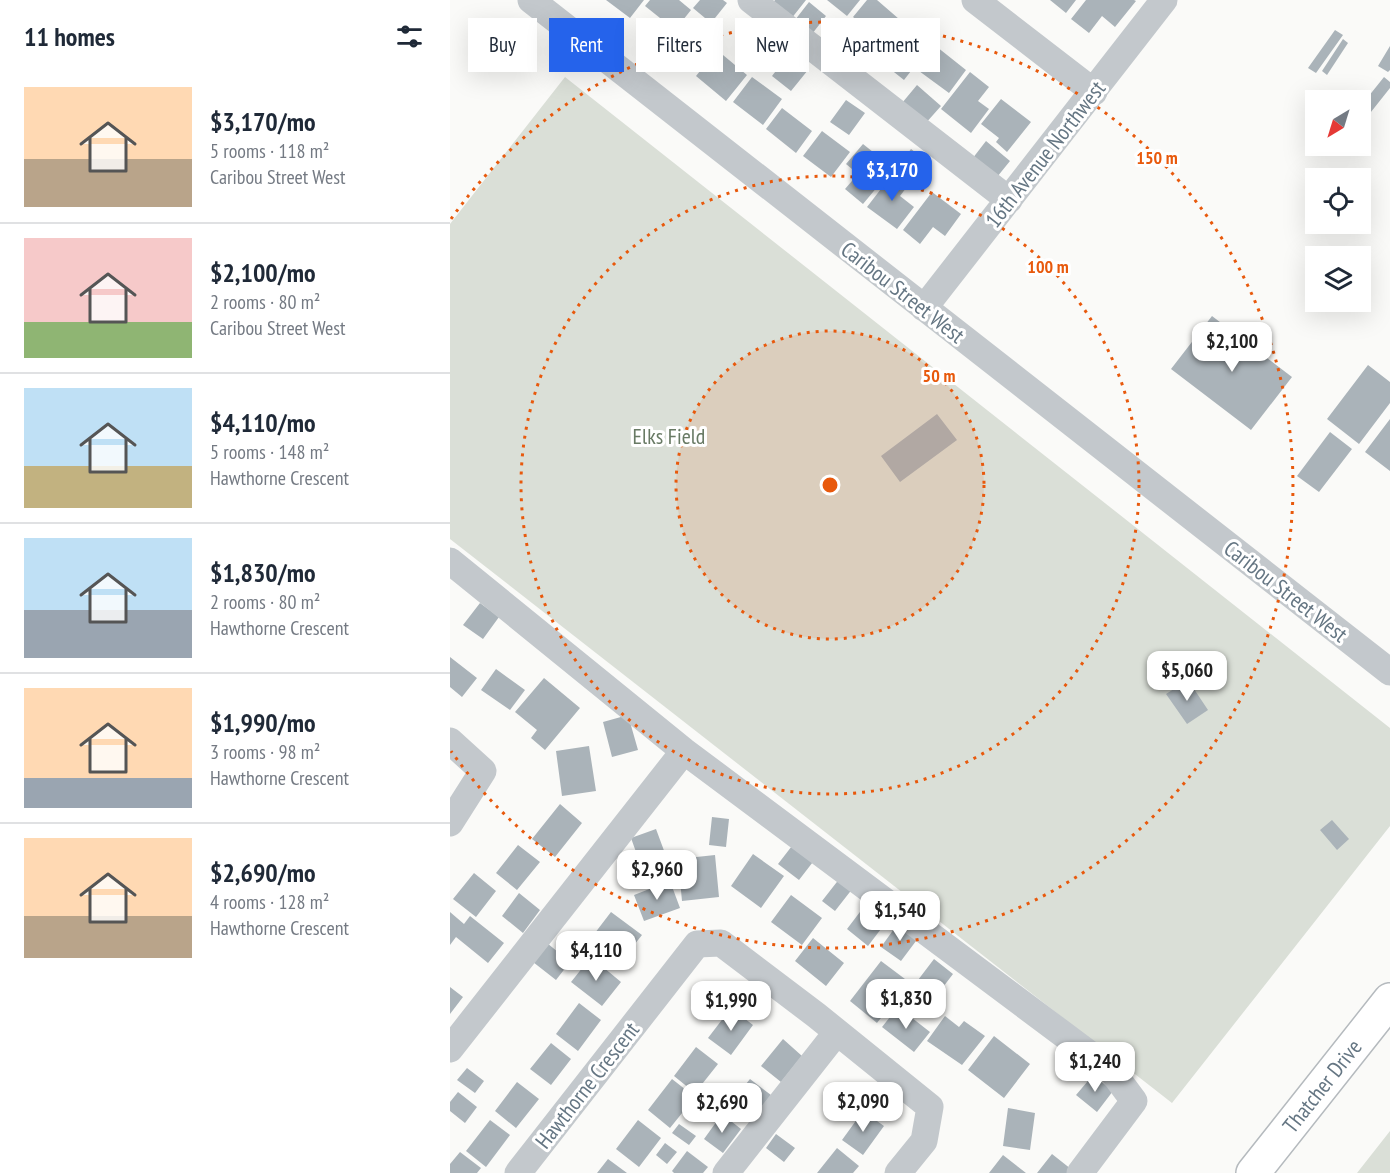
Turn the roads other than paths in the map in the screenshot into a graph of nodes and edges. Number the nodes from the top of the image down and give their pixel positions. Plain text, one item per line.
1 (531, 0) edge
2 (751, 0) edge
3 (975, 0) edge
4 (1164, 0) edge
5 (1094, 92) junction
6 (1009, 201) junction
7 (924, 308) junction
8 (450, 561) edge
9 (1390, 672) edge
10 (450, 741) edge
11 (684, 751) junction
12 (450, 823) edge
13 (1390, 1000) edge
14 (837, 1032) junction
15 (450, 1049) edge
16 (518, 1173) edge
17 (726, 1173) edge
18 (898, 1173) edge
19 (1080, 1173) edge
20 (1253, 1173) edge

1 - 7 street, Caribou Street West
2 - 6 street
3 - 5 street
4 - 5 street, 16th Avenue Northwest
5 - 6 street, 16th Avenue Northwest
6 - 7 street, 16th Avenue Northwest
7 - 9 street, Caribou Street West
8 - 11 street
10 - 12 street
11 - 15 street
11 - 19 street
13 - 20 main road, Thatcher Drive
14 - 16 street, Hawthorne Crescent
14 - 17 street
14 - 18 street, Hawthorne Crescent

